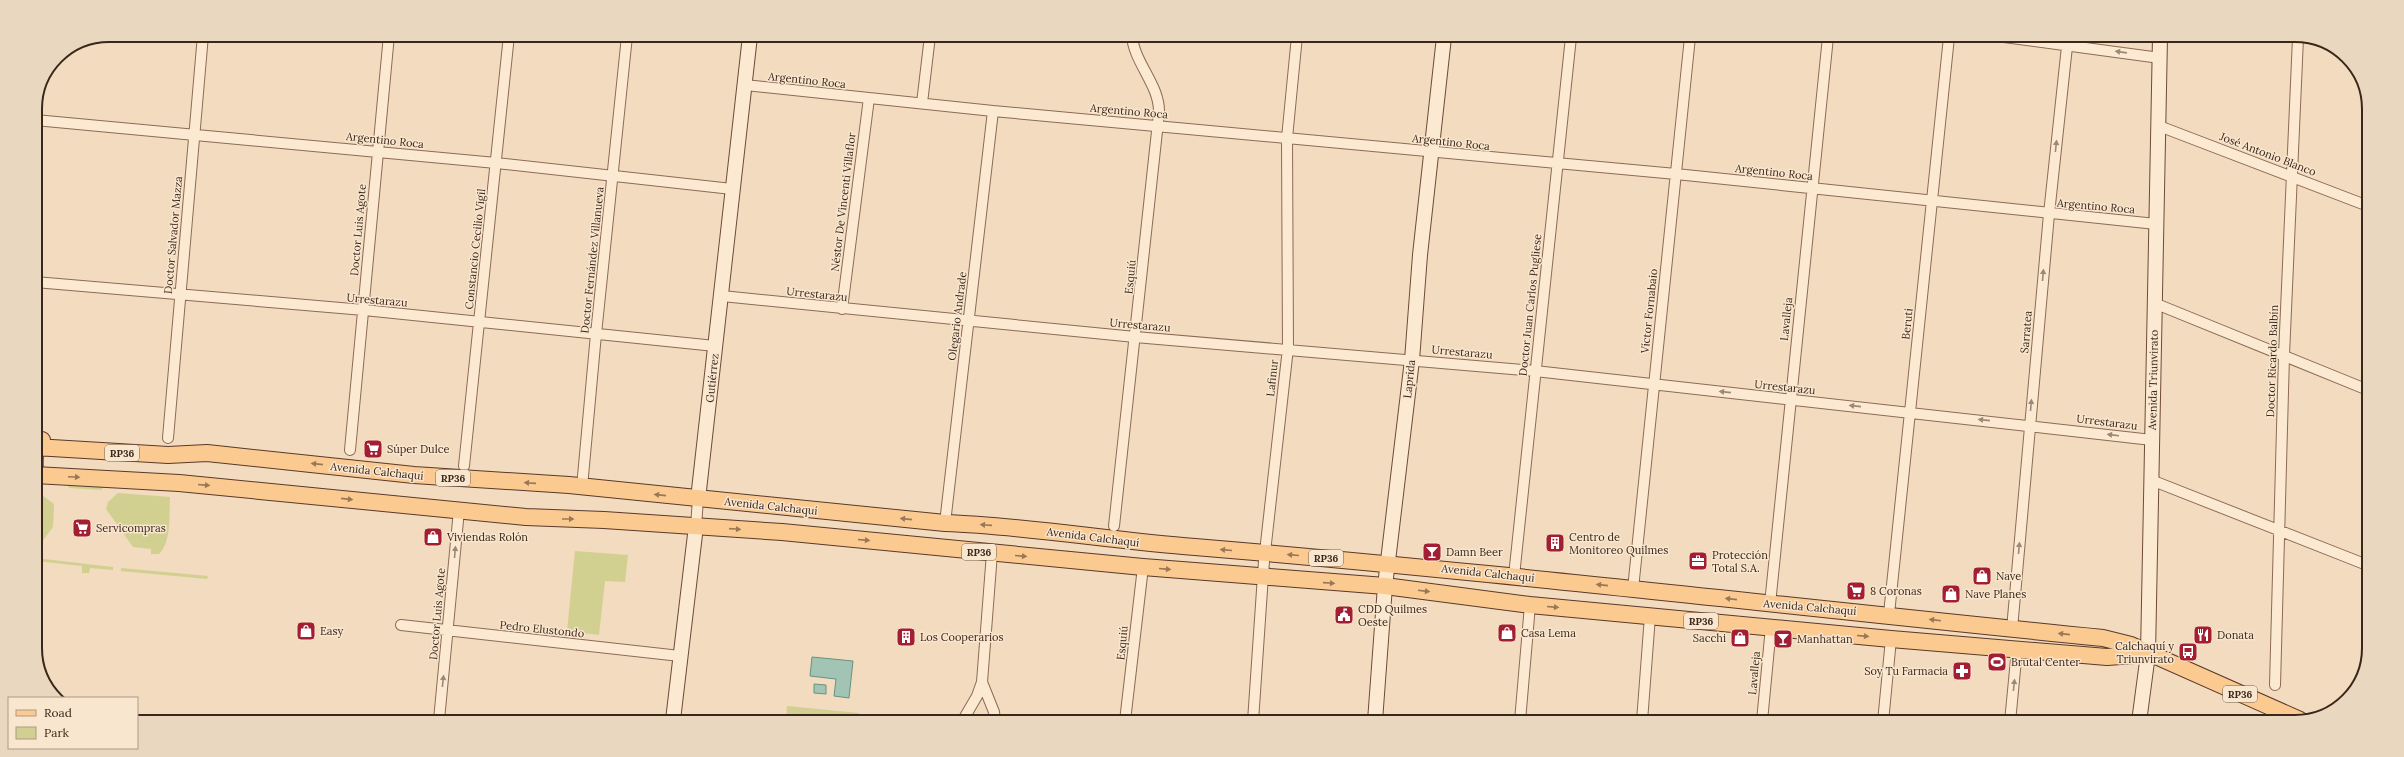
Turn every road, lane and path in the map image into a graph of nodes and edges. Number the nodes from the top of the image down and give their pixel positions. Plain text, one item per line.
1 (202, 42) edge
2 (389, 42) edge
3 (508, 42) edge
4 (626, 42) edge
5 (749, 42) edge
6 (929, 42) edge
7 (1133, 42) edge
8 (1296, 42) edge
9 (1443, 42) edge
10 (1570, 42) edge
11 (1689, 42) edge
12 (1828, 42) edge
13 (1948, 42) edge
14 (2067, 42) edge
15 (2072, 42) edge
16 (2160, 42) edge
17 (2298, 42) edge
18 (2160, 58) junction
19 (745, 85) junction
20 (869, 98) junction
21 (922, 104) junction
22 (992, 111) junction
23 (42, 121) edge
24 (1158, 126) junction
25 (2159, 126) junction
26 (194, 133) junction
27 (1287, 138) junction
28 (377, 152) junction
29 (1432, 152) junction
30 (496, 163) junction
31 (1556, 164) junction
32 (1676, 174) junction
33 (613, 176) junction
34 (2292, 176) junction
35 (1813, 188) junction
36 (732, 189) junction
37 (1932, 199) junction
38 (2362, 204) edge
39 (2048, 214) junction
40 (2156, 224) junction
41 (42, 283) edge
42 (179, 295) junction
43 (722, 296) junction
44 (2154, 303) junction
45 (842, 309) junction
46 (364, 310) junction
47 (968, 320) junction
48 (479, 322) junction
49 (596, 334) junction
50 (1135, 337) junction
51 (716, 346) junction
52 (1288, 348) junction
53 (2284, 355) junction
54 (1412, 360) junction
55 (1535, 371) junction
56 (1653, 384) junction
57 (2362, 388) edge
58 (1790, 399) junction
59 (1910, 412) junction
60 (2029, 425) junction
61 (168, 438) dead end
62 (42, 440) edge
63 (2152, 440) junction
64 (350, 450) dead end
65 (464, 466) dead end
66 (42, 475) edge
67 (2151, 480) junction
68 (582, 487) junction
69 (698, 499) junction
70 (459, 510) junction
71 (945, 523) junction
72 (696, 526) junction
73 (1114, 526) dead end
74 (2278, 530) junction
75 (992, 553) junction
76 (1265, 553) junction
77 (1388, 563) junction
78 (2362, 563) edge
79 (1142, 568) junction
80 (1514, 576) junction
81 (1262, 578) junction
82 (1385, 586) junction
83 (1633, 589) junction
84 (1770, 604) junction
85 (1530, 605) junction
86 (1889, 614) junction
87 (1650, 616) junction
88 (401, 625) dead end
89 (1771, 627) junction
90 (2012, 629) junction
91 (448, 631) junction
92 (1891, 639) junction
93 (2017, 649) junction
94 (2148, 654) junction
95 (680, 656) junction
96 (982, 682) junction
97 (2275, 684) dead end
98 (440, 715) edge
99 (674, 715) edge
100 (965, 715) edge
101 (994, 715) edge
102 (1129, 715) edge
103 (1253, 715) edge
104 (1375, 715) edge
105 (1521, 715) edge
106 (1642, 715) edge
107 (1763, 715) edge
108 (1884, 715) edge
109 (2011, 715) edge
110 (2140, 715) edge
111 (2288, 715) edge

1 - 26 street, Doctor Salvador Mazza
2 - 28 street, Doctor Luis Agote
3 - 30 street, Constancio Cecilio Vigil
4 - 33 street, Doctor Fernández Villanueva
5 - 19 street, Gutiérrez
6 - 21 street
7 - 24 street, Esquiú
8 - 27 street, Lafinur
9 - 29 street, Laprida
10 - 31 street, Doctor Juan Carlos Pugliese
11 - 32 street, Víctor Fornabaio
12 - 35 street, Lavalleja
13 - 37 street, Beruti
39 -> 14 street, Sarratea
18 -> 15 street
16 - 18 street, Avenida Triunvirato
17 - 34 street, Doctor Ricardo Balbín
18 - 25 street, Avenida Triunvirato
19 - 20 street, Argentino Roca
19 - 36 street, Gutiérrez
20 - 21 street, Argentino Roca
20 - 45 street, Néstor De Vincenti Villaflor
21 - 22 street, Argentino Roca
22 - 24 street, Argentino Roca
22 - 47 street, Olegario Andrade
23 - 26 street, Argentino Roca
24 - 27 street, Argentino Roca
24 - 50 street, Esquiú
25 - 34 street, José Antonio Blanco
25 - 40 street, Avenida Triunvirato
26 - 28 street, Argentino Roca
26 - 42 street, Doctor Salvador Mazza
27 - 29 street, Argentino Roca
27 - 52 street, Lafinur
28 - 30 street, Argentino Roca
28 - 46 street, Doctor Luis Agote
29 - 31 street, Argentino Roca
29 - 54 street, Laprida
30 - 33 street, Argentino Roca
30 - 48 street, Constancio Cecilio Vigil
31 - 32 street, Argentino Roca
31 - 55 street, Doctor Juan Carlos Pugliese
32 - 35 street, Argentino Roca
32 - 56 street, Víctor Fornabaio
33 - 36 street, Argentino Roca
33 - 49 street, Doctor Fernández Villanueva
34 - 38 street, José Antonio Blanco
34 - 53 street, Doctor Ricardo Balbín
35 - 37 street, Argentino Roca
35 - 58 street, Lavalleja
36 - 43 street, Gutiérrez
37 - 39 street, Argentino Roca
37 - 59 street, Beruti
39 - 40 street, Argentino Roca
60 -> 39 street, Sarratea
40 - 44 street, Avenida Triunvirato
41 - 42 street, Urrestarazu
42 - 46 street, Urrestarazu
42 - 61 street, Doctor Salvador Mazza
43 - 45 street, Urrestarazu
43 - 51 street, Gutiérrez
44 - 53 street
44 - 63 street, Avenida Triunvirato
45 - 47 street, Urrestarazu
46 - 48 street, Urrestarazu
46 - 64 street, Doctor Luis Agote
47 - 50 street, Urrestarazu
47 - 71 street, Olegario Andrade
48 - 49 street, Urrestarazu
48 - 65 street, Constancio Cecilio Vigil
49 - 51 street, Urrestarazu
49 - 68 street, Doctor Fernández Villanueva
50 - 52 street, Urrestarazu
50 - 73 street, Esquiú
51 - 69 street, Gutiérrez
52 - 54 street, Urrestarazu
52 - 76 street, Lafinur
53 - 57 street
53 - 74 street, Doctor Ricardo Balbín
54 - 55 street, Urrestarazu
54 - 77 street, Laprida
55 - 56 street, Urrestarazu
55 - 80 street, Doctor Juan Carlos Pugliese
58 -> 56 street, Urrestarazu
56 - 83 street, Víctor Fornabaio
59 -> 58 street, Urrestarazu
58 - 84 street, Lavalleja
60 -> 59 street, Urrestarazu
59 - 86 street, Beruti
63 -> 60 street, Urrestarazu
90 -> 60 street, Sarratea
68 -> 62 main road, Avenida Calchaquí / RP36
63 - 67 street, Avenida Triunvirato
66 -> 70 main road, Avenida Calchaquí / RP36
67 - 74 street
67 - 94 street, Avenida Triunvirato
69 -> 68 main road, Avenida Calchaquí / RP36
71 -> 69 main road, Avenida Calchaquí / RP36
69 - 72 street, Gutiérrez
70 -> 72 main road, Avenida Calchaquí / RP36
91 -> 70 street, Doctor Luis Agote
76 -> 71 main road, Avenida Calchaquí / RP36
72 -> 75 main road, Avenida Calchaquí / RP36
72 - 95 street, Gutiérrez
74 - 78 street
74 - 97 street, Doctor Ricardo Balbín
75 -> 79 main road, Avenida Calchaquí / RP36
75 - 96 street
77 -> 76 main road, Avenida Calchaquí / RP36
76 - 81 street, Lafinur
77 - 80 main road, Avenida Calchaquí / RP36
77 - 82 street, Laprida
79 -> 81 main road, Avenida Calchaquí / RP36
79 - 102 street, Esquiú
83 -> 80 main road, Avenida Calchaquí / RP36
81 -> 82 main road, Avenida Calchaquí / RP36
81 - 103 street, Lafinur
82 -> 85 main road, Avenida Calchaquí / RP36
82 - 104 street, Laprida
84 -> 83 main road, Avenida Calchaquí / RP36
84 - 86 main road, Avenida Calchaquí / RP36
85 -> 87 main road, Avenida Calchaquí / RP36
85 - 105 street
90 -> 86 main road, Avenida Calchaquí / RP36
87 - 89 main road, Avenida Calchaquí / RP36
87 - 106 street
88 - 91 street, Pedro Elustondo
89 -> 92 main road, Avenida Calchaquí / RP36
89 - 107 street, Lavalleja
94 -> 90 main road, Avenida Calchaquí / RP36
91 - 95 street, Pedro Elustondo
98 -> 91 street, Doctor Luis Agote
92 - 93 main road, Avenida Calchaquí / RP36
92 - 108 street
93 - 94 main road, Avenida Calchaquí / RP36
109 -> 93 street
94 - 110 street, Avenida Triunvirato
94 - 111 main road, Avenida Calchaquí / RP36
95 - 99 street, Gutiérrez
96 - 100 street
96 - 101 street

